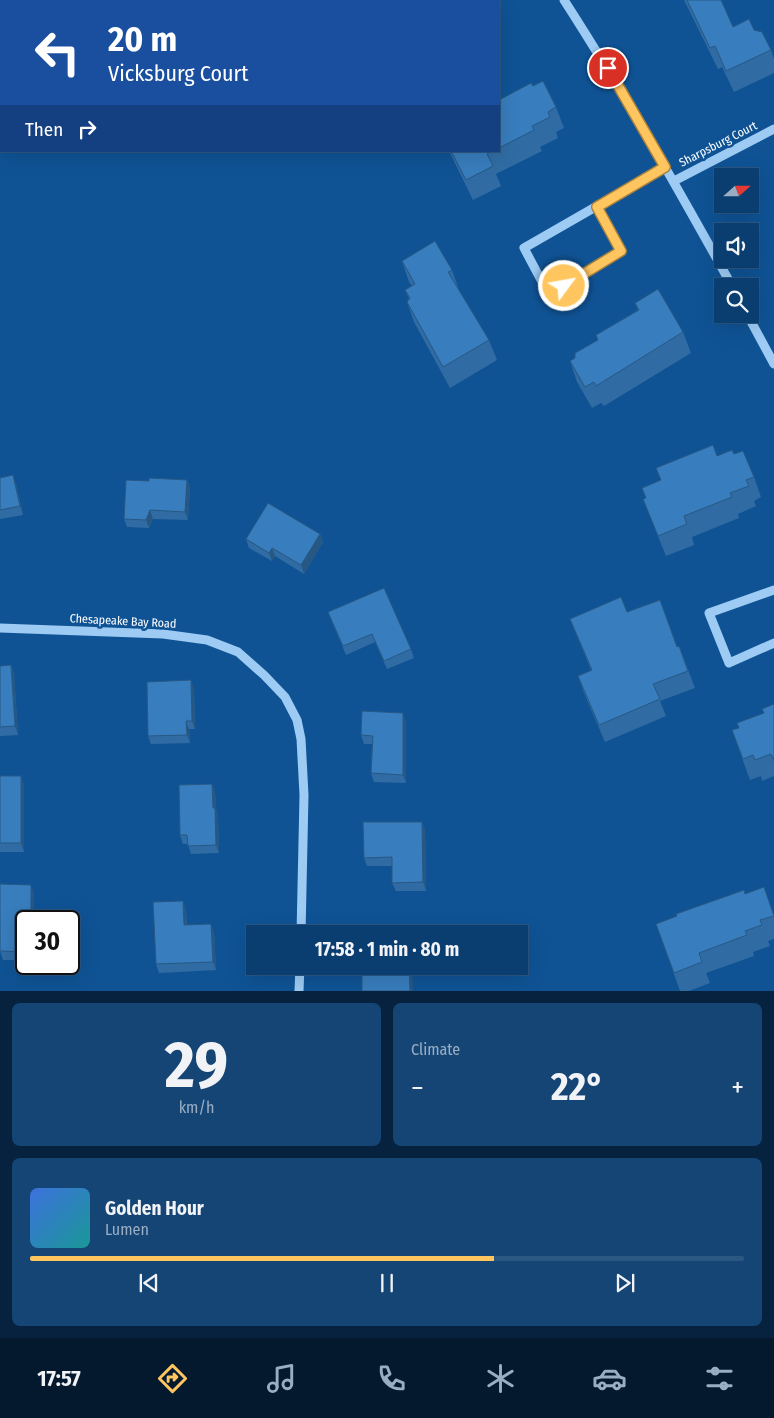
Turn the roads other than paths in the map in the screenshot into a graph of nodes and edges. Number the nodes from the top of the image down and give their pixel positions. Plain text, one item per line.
1 (564, 0) edge
2 (774, 130) edge
3 (665, 167) junction
4 (674, 181) junction
5 (597, 207) junction
6 (728, 278) edge
7 (752, 323) edge
8 (774, 364) edge
9 (774, 590) edge
10 (0, 628) edge
11 (774, 643) edge
12 (301, 925) edge
13 (300, 975) edge
14 (299, 990) edge

1 - 3 street
2 - 4 street, Sharpsburg Court
3 - 4 street
3 - 5 street
4 - 6 street
5 - 5 street
7 - 8 street
9 - 11 street
10 - 12 street, Chesapeake Bay Road
13 - 14 street

